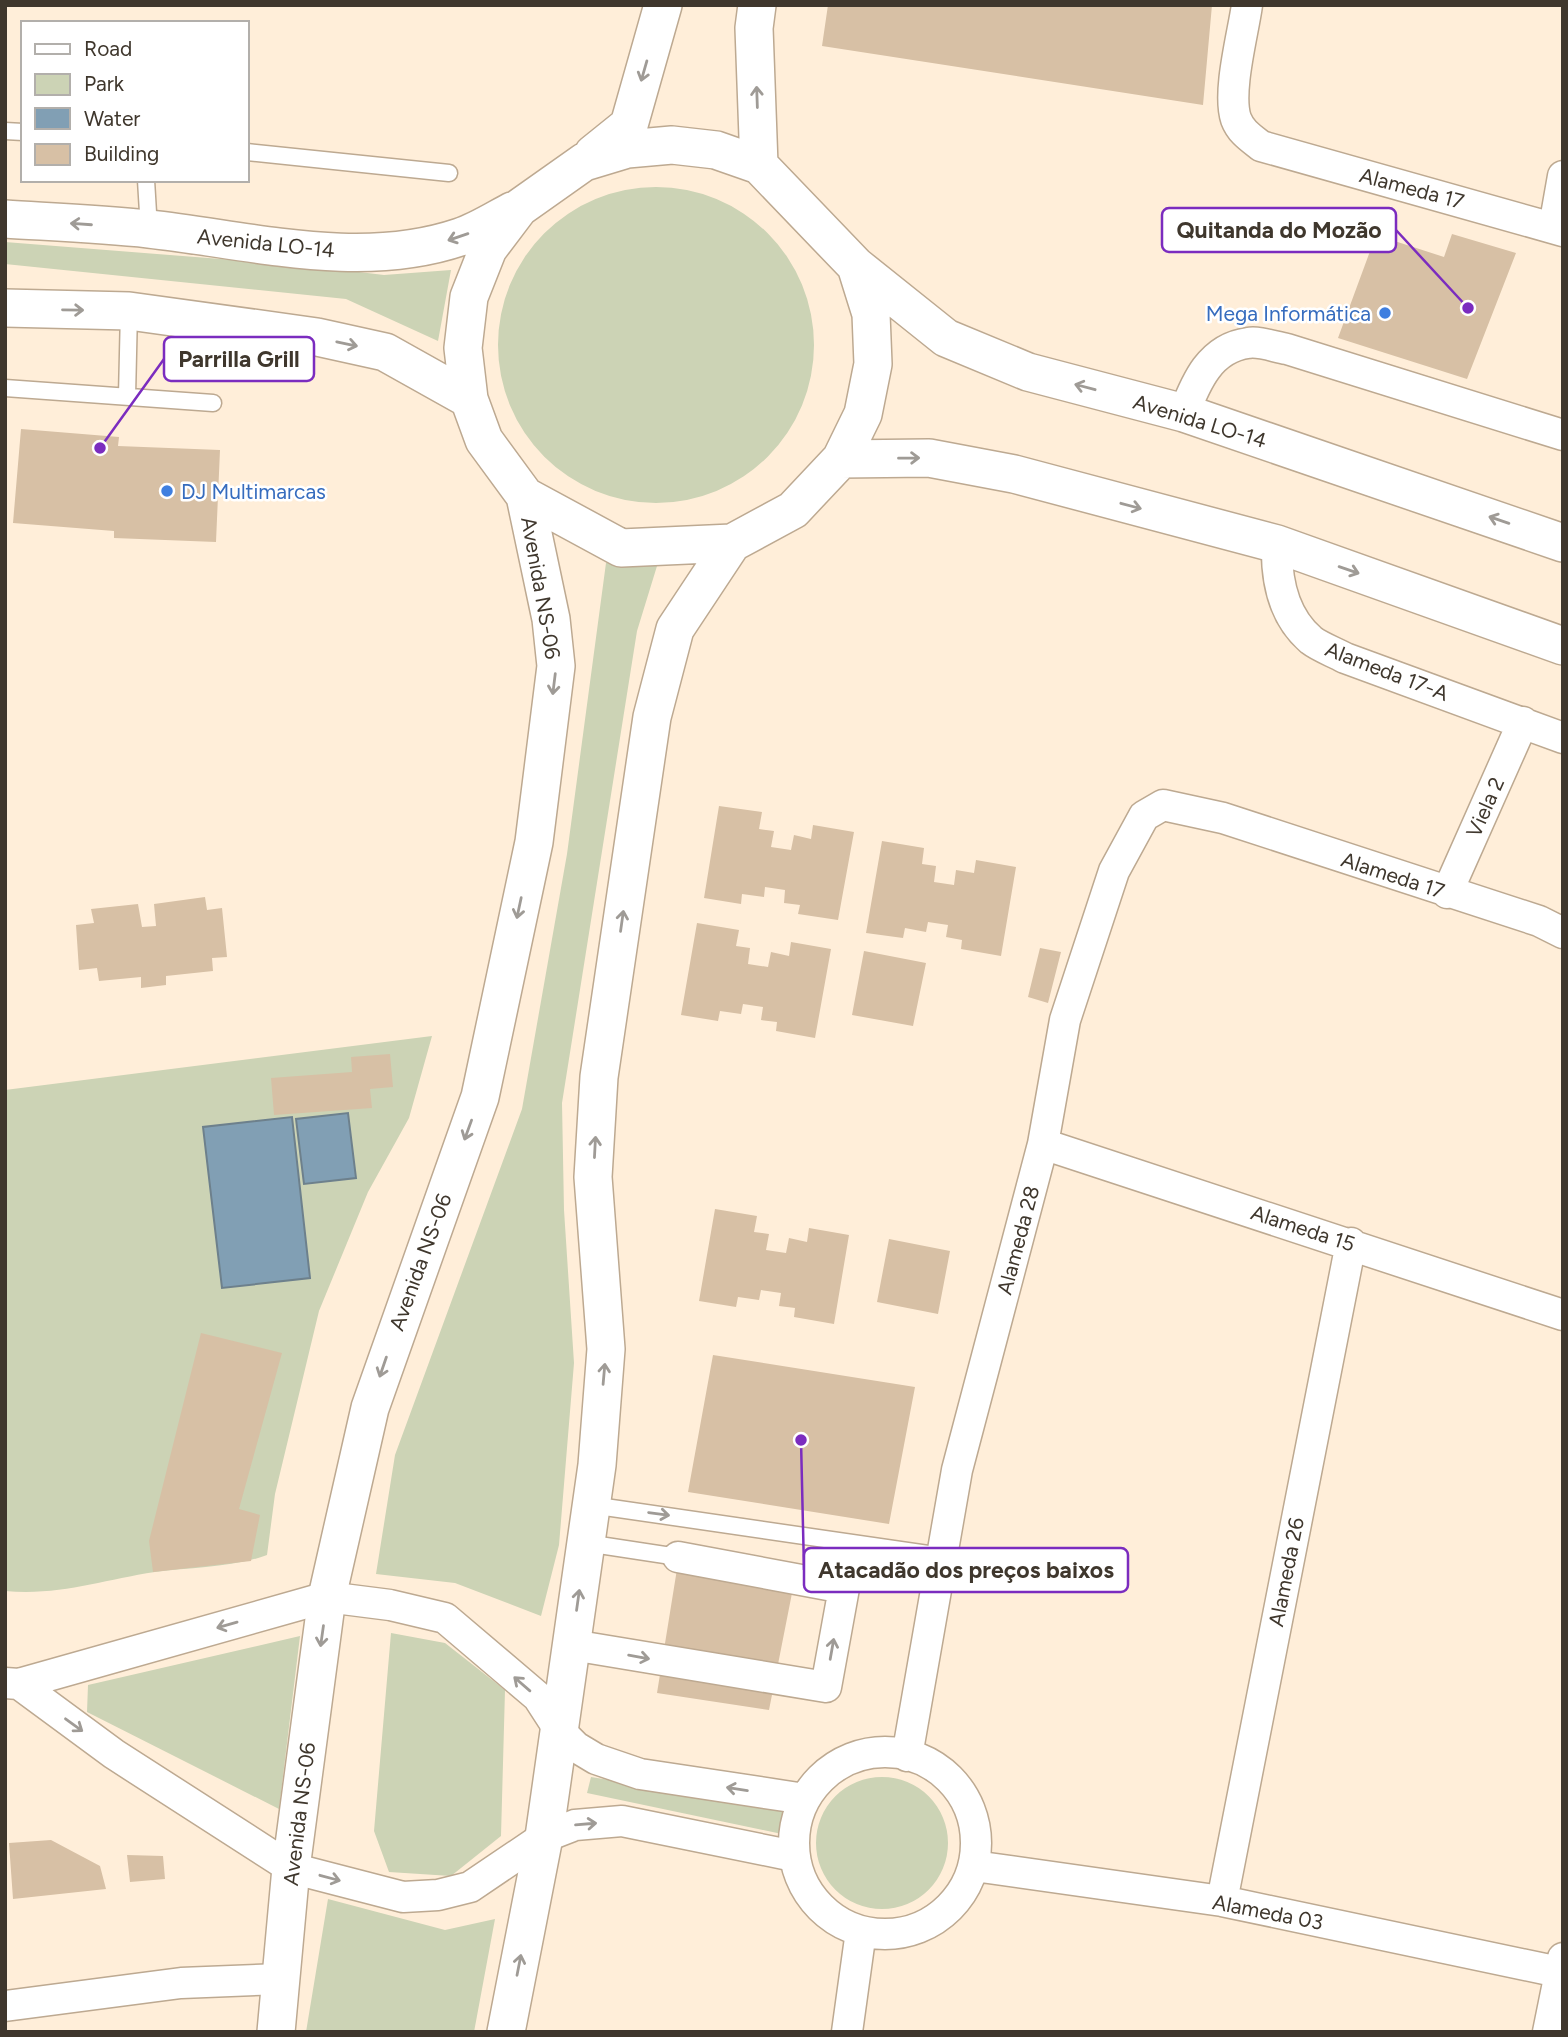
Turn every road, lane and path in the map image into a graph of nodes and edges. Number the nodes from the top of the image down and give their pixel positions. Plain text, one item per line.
1 (663, 5) edge
2 (757, 5) edge
3 (1247, 5) edge
4 (248, 152) edge
5 (584, 162) junction
6 (759, 166) junction
7 (449, 173) dead end
8 (1563, 176) edge
9 (146, 182) edge
10 (519, 208) junction
11 (5, 219) edge
12 (149, 229) junction
13 (1558, 229) edge
14 (856, 265) junction
15 (5, 308) edge
16 (129, 311) junction
17 (5, 387) edge
18 (127, 396) junction
19 (469, 399) junction
20 (213, 403) dead end
21 (1184, 413) junction
22 (1563, 436) edge
23 (841, 459) junction
24 (525, 496) junction
25 (732, 543) junction
26 (1277, 544) junction
27 (1563, 544) edge
28 (1563, 646) edge
29 (1523, 722) junction
30 (1563, 738) edge
31 (1223, 818) joint
32 (1447, 893) junction
33 (1563, 933) edge
34 (1043, 1144) junction
35 (1352, 1243) junction
36 (1563, 1315) edge
37 (591, 1504) junction
38 (586, 1543) junction
39 (942, 1556) junction
40 (678, 1557) joint
41 (327, 1597) junction
42 (572, 1645) junction
43 (12, 1684) edge
44 (560, 1731) junction
45 (907, 1755) junction
46 (805, 1799) junction
47 (544, 1837) junction
48 (794, 1856) junction
49 (974, 1866) junction
50 (291, 1868) junction
51 (1222, 1901) junction
52 (861, 1931) junction
53 (1561, 1965) edge
54 (281, 1979) junction
55 (5, 2006) edge
56 (276, 2032) edge
57 (506, 2032) edge
58 (847, 2032) edge
59 (1548, 2032) edge

1 -> 5 street
6 -> 2 street
3 - 13 street, Alameda 17
4 - 7 lane
5 - 6 street
5 - 10 street
6 - 14 street, Avenida LO-14
8 - 13 street
9 - 12 lane
10 -> 12 street, Avenida LO-14
10 - 19 street
12 -> 11 street, Avenida LO-14
21 -> 14 street, Avenida LO-14
14 - 23 street
15 -> 16 street
16 - 18 lane
16 -> 19 street
17 - 18 lane
18 - 20 lane
19 - 24 street
21 - 22 street
27 -> 21 street, Avenida LO-14
23 - 25 street
23 -> 26 street
24 - 25 street
24 -> 41 street, Avenida NS-06
37 -> 25 street
26 -> 28 street
26 - 29 street, Alameda 17-A
29 - 30 street, Alameda 17-A
29 - 32 street, Viela 2
31 - 32 street, Alameda 17
31 - 34 street, Alameda 28
32 - 33 street, Alameda 17
34 - 35 street, Alameda 15
34 - 39 street, Alameda 28
35 - 36 street, Alameda 15
35 - 51 street, Alameda 26
37 - 38 street
37 -> 39 lane
38 - 40 lane
42 -> 38 street
39 - 45 street, Alameda 28
42 -> 40 street
41 -> 43 street
44 -> 41 street
41 -> 50 street, Avenida NS-06
42 - 44 street
43 -> 50 street
46 -> 44 street
44 - 47 street
45 - 46 street
45 - 49 street
46 - 48 street
47 -> 48 street
50 -> 47 street
57 -> 47 street
48 - 52 street
49 - 51 street, Alameda 03
49 - 52 street
50 - 54 street, Avenida NS-06
51 - 53 street, Alameda 03
52 - 58 street
53 - 59 street
54 - 55 street
54 - 56 street, Avenida NS-06

